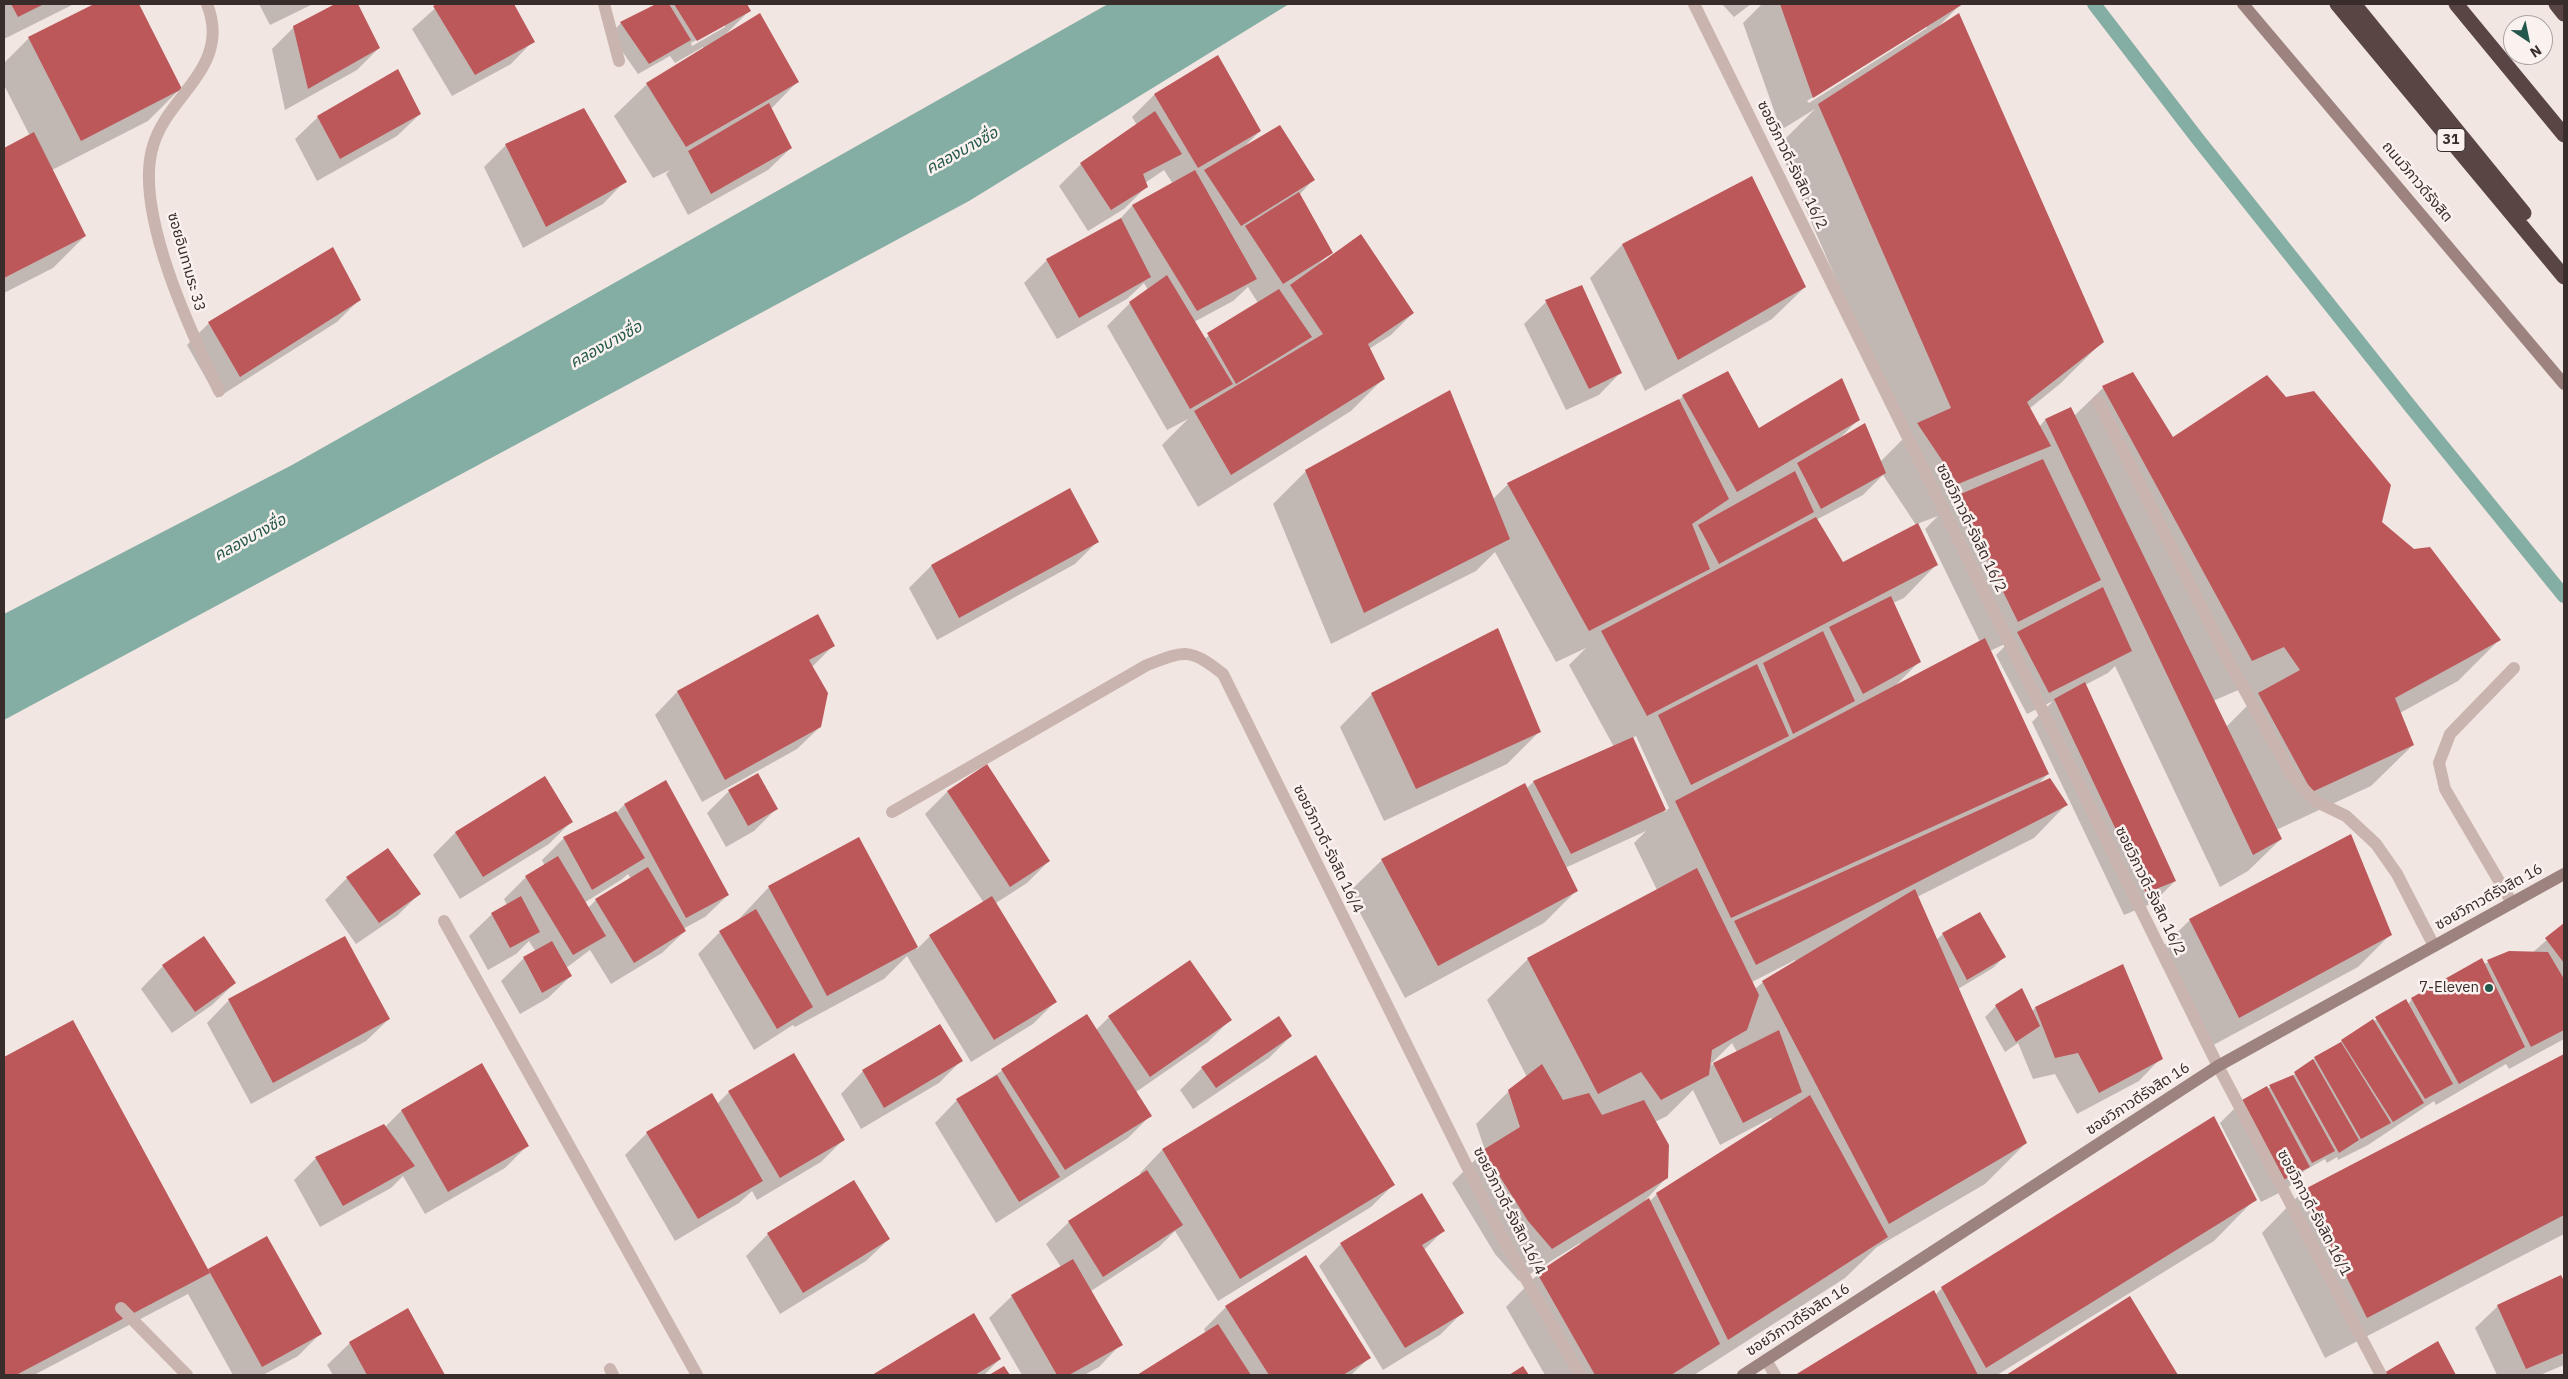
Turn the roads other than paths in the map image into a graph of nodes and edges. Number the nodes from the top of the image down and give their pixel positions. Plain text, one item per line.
1 (207, 4) edge
2 (604, 4) edge
3 (1694, 4) edge
4 (2243, 4) edge
5 (2337, 4) edge
6 (2354, 4) edge
7 (2456, 4) edge
8 (2556, 4) edge
9 (2564, 14) edge
10 (619, 61) dead end
11 (2564, 135) edge
12 (2564, 262) edge
13 (2564, 277) edge
14 (2564, 384) edge
15 (219, 391) dead end
16 (2098, 401) dead end
17 (2514, 668) dead end
18 (892, 812) dead end
19 (2564, 874) edge
20 (2512, 903) junction
21 (444, 921) dead end
22 (2434, 946) junction
23 (2218, 1066) junction
24 (121, 1308) dead end
25 (1766, 1360) junction
26 (187, 1375) edge
27 (697, 1375) edge
28 (1580, 1375) edge
29 (1743, 1375) edge
30 (1775, 1375) edge
31 (2381, 1375) edge

1 - 15 street, ซอยอินทามระ 33
2 - 10 street
3 - 23 street, ซอยวิภาวดี-รังสิต 16/2
4 - 14 street, ถนนวิภาวดีรังสิต
5 - 13 highway, 31
6 - 12 highway, 31
7 - 11 highway
8 - 9 highway
16 - 22 street
17 - 20 street
18 - 28 street, ซอยวิภาวดี-รังสิต 16/4
19 - 20 street, ซอยวิภาวดีรังสิต 16
20 - 22 street, ซอยวิภาวดีรังสิต 16
21 - 27 street
22 - 23 street, ซอยวิภาวดีรังสิต 16
23 - 25 street, ซอยวิภาวดีรังสิต 16
23 - 31 street, ซอยวิภาวดี-รังสิต 16/1
24 - 26 street
25 - 29 street, ซอยวิภาวดีรังสิต 16
25 - 30 street

